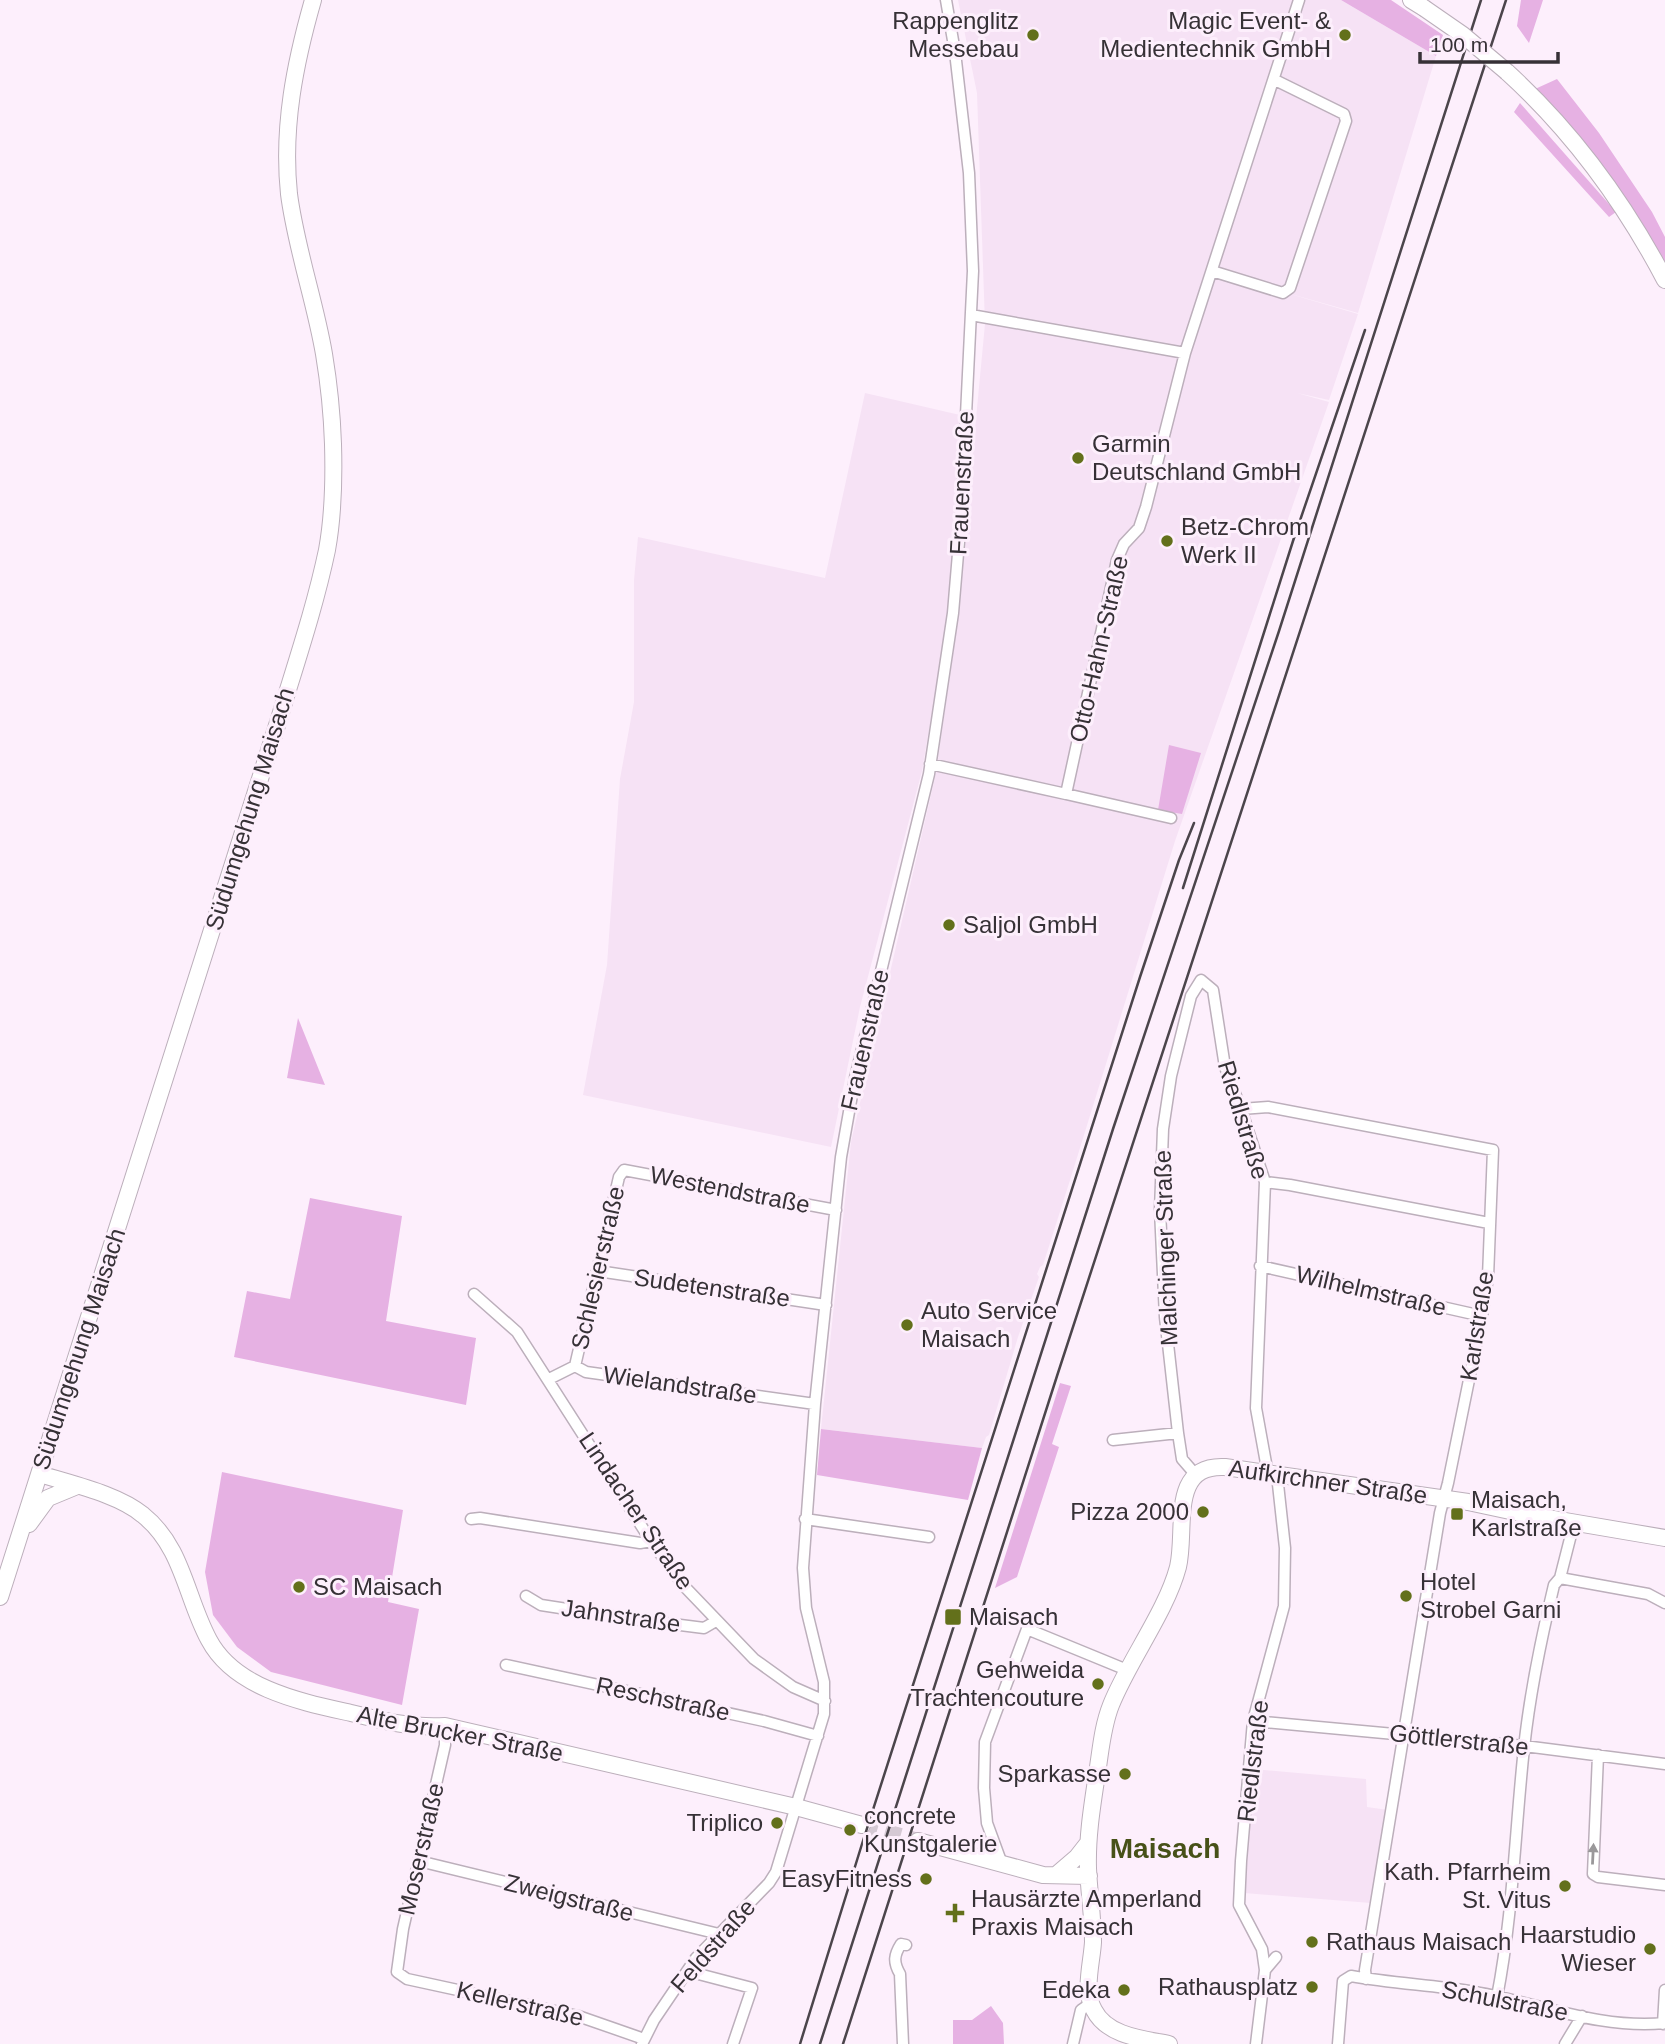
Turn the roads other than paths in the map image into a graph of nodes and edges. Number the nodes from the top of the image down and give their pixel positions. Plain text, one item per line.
1 (313, 0) edge
2 (946, 0) edge
3 (1299, 0) edge
4 (1418, 4) edge
5 (1275, 80) junction
6 (1212, 271) junction
7 (1665, 280) edge
8 (971, 315) junction
9 (1185, 354) junction
10 (930, 764) junction
11 (1066, 794) junction
12 (1171, 818) dead end
13 (1201, 980) joint
14 (1241, 1109) junction
15 (624, 1170) joint
16 (1265, 1182) junction
17 (836, 1210) junction
18 (1489, 1223) junction
19 (1260, 1266) junction
20 (598, 1271) junction
21 (474, 1294) dead end
22 (826, 1305) junction
23 (1482, 1316) junction
24 (575, 1366) junction
25 (549, 1379) junction
26 (815, 1404) junction
27 (1178, 1433) junction
28 (1113, 1440) dead end
29 (40, 1474) junction
30 (1195, 1474) junction
31 (1273, 1475) junction
32 (77, 1486) junction
33 (1444, 1499) junction
34 (471, 1519) dead end
35 (805, 1519) junction
36 (1574, 1523) junction
37 (929, 1536) dead end
38 (1665, 1538) edge
39 (651, 1541) junction
40 (17, 1542) junction
41 (1560, 1578) junction
42 (526, 1596) dead end
43 (0, 1597) edge
44 (1665, 1603) edge
45 (716, 1621) junction
46 (506, 1665) dead end
47 (1127, 1670) junction
48 (825, 1701) junction
49 (1253, 1721) junction
50 (445, 1726) junction
51 (1405, 1734) junction
52 (818, 1736) junction
53 (1524, 1746) junction
54 (1598, 1755) junction
55 (1665, 1764) edge
56 (796, 1807) junction
57 (862, 1825) tunnel mouth
58 (918, 1841) tunnel mouth
59 (1088, 1843) junction
60 (419, 1861) junction
61 (1002, 1864) junction
62 (1062, 1871) junction
63 (1089, 1872) junction
64 (1665, 1885) edge
65 (1091, 1895) junction
66 (719, 1934) junction
67 (906, 1945) dead end
68 (1276, 1957) dead end
69 (1265, 1970) junction
70 (687, 1971) junction
71 (397, 1972) joint
72 (1366, 1979) junction
73 (1665, 1990) edge
74 (1497, 1997) junction
75 (1091, 2003) junction
76 (1582, 2016) junction
77 (1664, 2023) edge
78 (643, 2041) edge
79 (733, 2044) edge
80 (903, 2044) edge
81 (1073, 2044) edge
82 (1169, 2044) edge
83 (1256, 2044) edge
84 (1338, 2044) edge
85 (1565, 2044) edge

1 - 29 street, Südumgehung Maisach
2 - 8 street, Frauenstraße
3 - 5 street, Otto-Hahn-Straße
4 - 7 street, bridge
5 - 6 street, Otto-Hahn-Straße
5 - 6 street
6 - 9 street, Otto-Hahn-Straße
8 - 9 street
8 - 10 street, Frauenstraße
9 - 11 street, Otto-Hahn-Straße
10 - 11 street
10 - 17 street, Frauenstraße
11 - 12 street
13 - 14 street, Riedlstraße
13 - 27 street, Malchinger Straße
14 - 16 street, Riedlstraße
14 - 18 street, Karlstraße
15 - 17 street, Westendstraße
15 - 20 street, Schlesierstraße
16 - 18 street
16 - 19 street, Riedlstraße
17 - 22 street, Frauenstraße
18 - 23 street, Karlstraße
19 - 23 street, Wilhelmstraße
19 - 31 street, Riedlstraße
20 - 22 street, Sudetenstraße
20 - 24 street, Schlesierstraße
21 - 25 street, Lindacher Straße
22 - 26 street, Frauenstraße
23 - 33 street, Karlstraße
24 - 25 street, Wielandstraße
24 - 26 street, Wielandstraße
25 - 39 street, Lindacher Straße
26 - 35 street, Frauenstraße
27 - 28 street
27 - 30 street, Malchinger Straße
29 - 32 street, Alte Brucker Straße
29 - 40 street, Südumgehung Maisach
30 - 31 street, Aufkirchner Straße
30 - 47 street, Aufkirchner Straße
31 - 33 street, Aufkirchner Straße
31 - 49 street, Riedlstraße
32 - 40 street
32 - 50 street, Alte Brucker Straße
33 - 36 street, Aufkirchner Straße
33 - 51 street, Karlstraße
34 - 39 street
35 - 37 street
35 - 48 street, Frauenstraße
36 - 38 street, Aufkirchner Straße
36 - 41 street
39 - 45 street, Lindacher Straße
40 - 43 street, Südumgehung Maisach
41 - 44 street
41 - 53 street
42 - 45 street, Jahnstraße
45 - 48 street, Lindacher Straße
46 - 52 street, Reschstraße
47 - 59 street, Aufkirchner Straße
47 - 61 street
48 - 52 street, Frauenstraße
49 - 51 street, Göttlerstraße
49 - 69 street, Riedlstraße
50 - 56 street, Alte Brucker Straße
50 - 60 street, Moserstraße
51 - 53 street, Göttlerstraße
51 - 72 street, Karlstraße
52 - 56 street, Frauenstraße
53 - 54 street, Göttlerstraße
53 - 74 street
54 - 55 street, Göttlerstraße
64 -> 54 street
56 - 57 street, Alte Brucker Straße
56 - 66 street, Feldstraße
58 - 61 street
59 - 62 street
59 - 63 street, Aufkirchner Straße
60 - 66 street, Zweigstraße
60 - 71 street, Moserstraße
61 - 62 street
62 - 63 street
62 - 65 street
63 - 65 street, Aufkirchner Straße
65 - 75 street, Aufkirchner Straße
66 - 70 street, Feldstraße
67 - 80 street
68 - 69 street
69 - 83 street, Riedlstraße
70 - 78 street, Feldstraße
70 - 79 street
71 - 78 street, Kellerstraße
72 - 74 street, Schulstraße
72 - 84 street, Schulstraße
73 - 77 street
74 - 76 street, Schulstraße
75 - 81 street
75 - 82 street
76 - 77 street, Schulstraße
76 - 85 street

